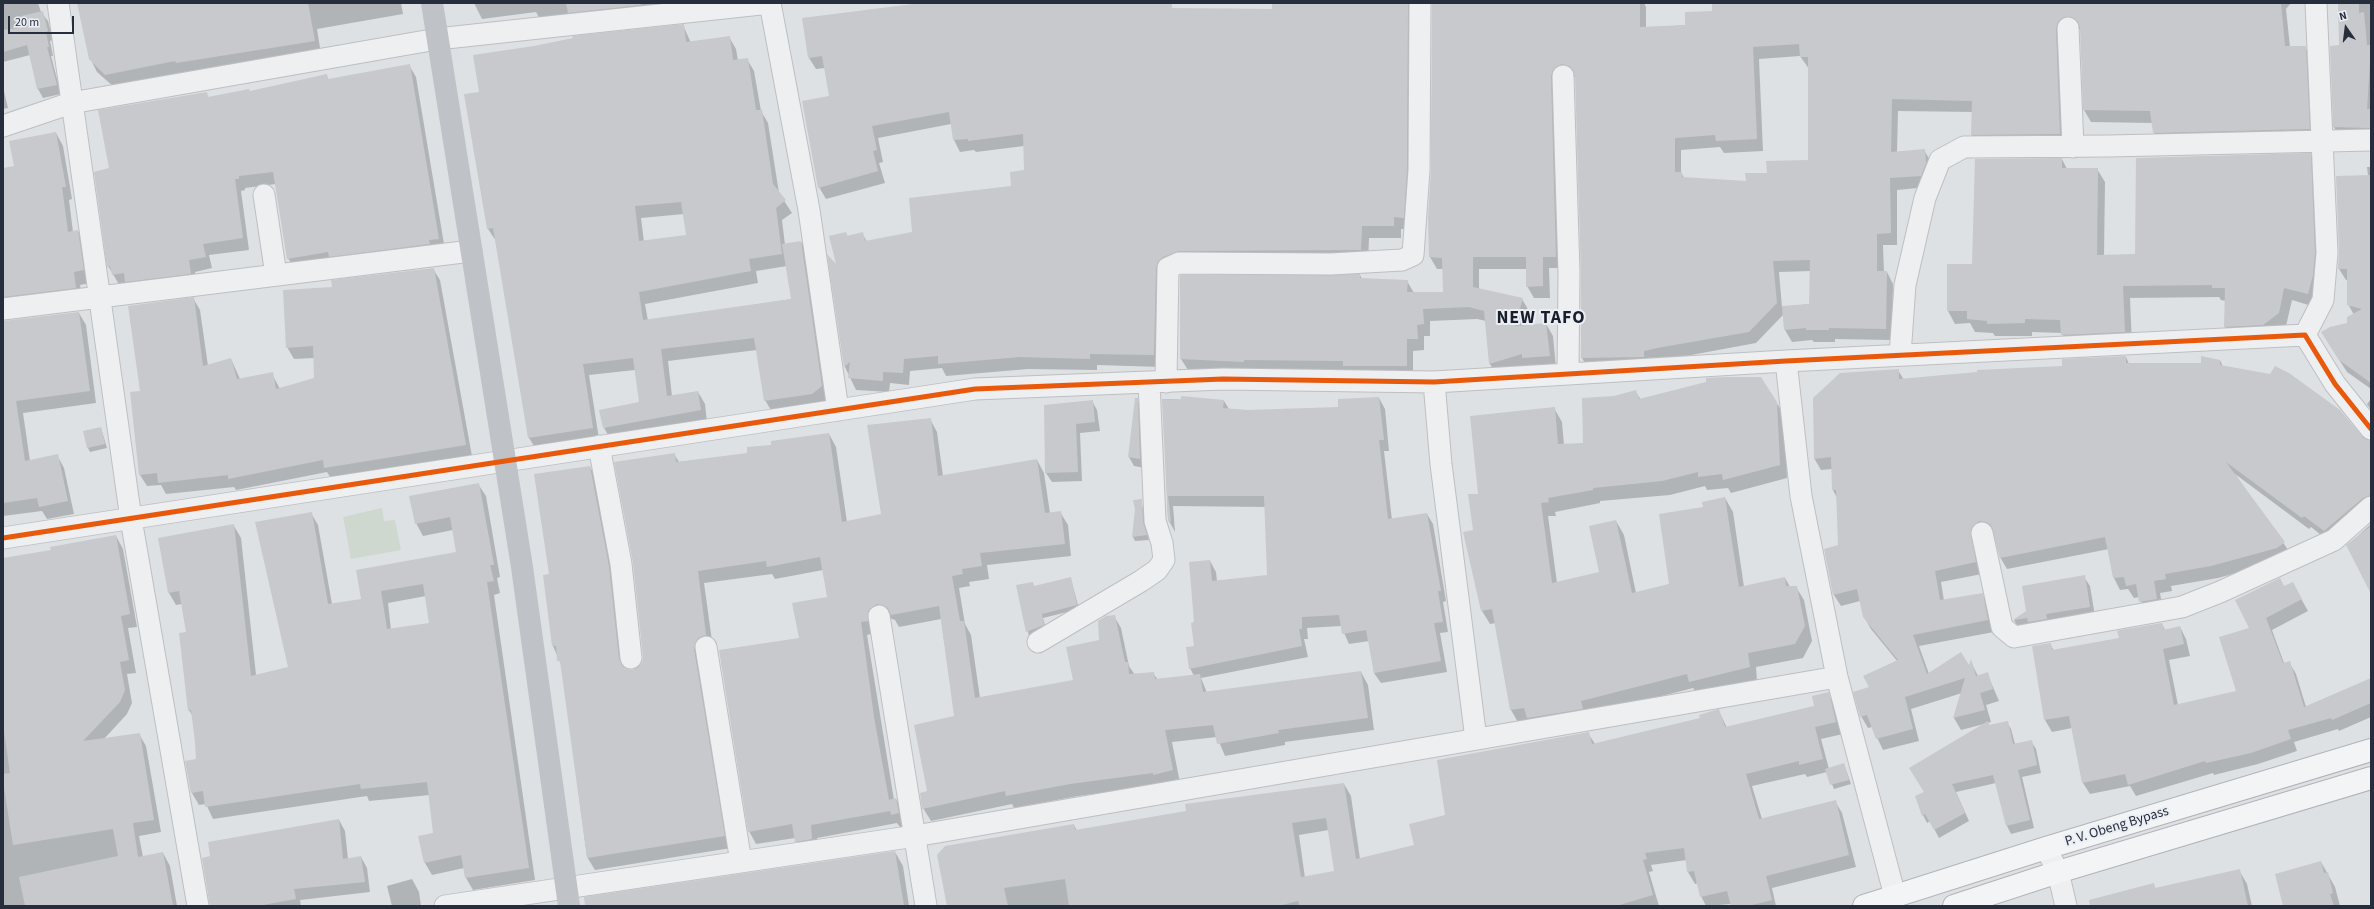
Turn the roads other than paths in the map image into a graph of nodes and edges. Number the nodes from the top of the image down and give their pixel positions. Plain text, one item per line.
1 (58, 3) edge
2 (432, 3) edge
3 (770, 3) edge
4 (1420, 3) edge
5 (2316, 3) edge
6 (2068, 28) dead end
7 (437, 39) junction
8 (1563, 76) dead end
9 (71, 103) junction
10 (3, 126) edge
11 (2371, 140) edge
12 (2322, 142) junction
13 (2073, 147) junction
14 (264, 195) dead end
15 (471, 251) junction
16 (276, 275) junction
17 (100, 296) junction
18 (3, 309) edge
19 (2305, 335) junction
20 (1900, 355) junction
21 (1786, 361) junction
22 (1568, 374) junction
23 (1158, 382) junction
24 (1434, 382) junction
25 (838, 410) junction
26 (2371, 429) edge
27 (599, 446) junction
28 (505, 460) junction
29 (2371, 507) edge
30 (130, 519) junction
31 (1982, 533) dead end
32 (3, 538) edge
33 (879, 616) dead end
34 (1038, 642) dead end
35 (706, 647) dead end
36 (631, 658) dead end
37 (1837, 677) junction
38 (1476, 739) junction
39 (2371, 750) edge
40 (2371, 778) edge
41 (915, 836) junction
42 (2046, 848) junction
43 (740, 862) junction
44 (2058, 872) junction
45 (1894, 896) junction
46 (568, 897) edge
47 (198, 906) edge
48 (445, 906) edge
49 (926, 906) edge
50 (1864, 906) edge
51 (1954, 906) edge
52 (2066, 906) edge

1 - 9 street
2 - 7 street
3 - 7 street
3 - 25 street
4 - 23 street
5 - 12 street
6 - 13 street
7 - 9 street
7 - 15 street
8 - 22 street
9 - 10 street
9 - 17 street
11 - 12 street
12 - 13 street
12 - 19 street
13 - 20 street
14 - 16 street
15 - 16 street
15 - 28 street
16 - 17 street
17 - 18 street
17 - 30 street
19 - 20 street
19 - 26 street
20 - 21 street
21 - 22 street
21 - 37 street
22 - 24 street
23 - 24 street
23 - 25 street
23 - 34 street
24 - 38 street
25 - 27 street
27 - 28 street
27 - 36 street
28 - 30 street
28 - 46 street
29 - 31 street
30 - 32 street
30 - 47 street
33 - 41 street
35 - 43 street
37 - 38 street
37 - 45 street
38 - 41 street
39 - 42 highway, P. V. Obeng Bypass
40 - 44 highway, P. V. Obeng Bypass
41 - 43 street
41 - 49 street
42 - 44 street
42 - 45 highway, P. V. Obeng Bypass
43 - 46 street
44 - 51 highway, P. V. Obeng Bypass
44 - 52 street
45 - 50 highway, P. V. Obeng Bypass
46 - 48 street

